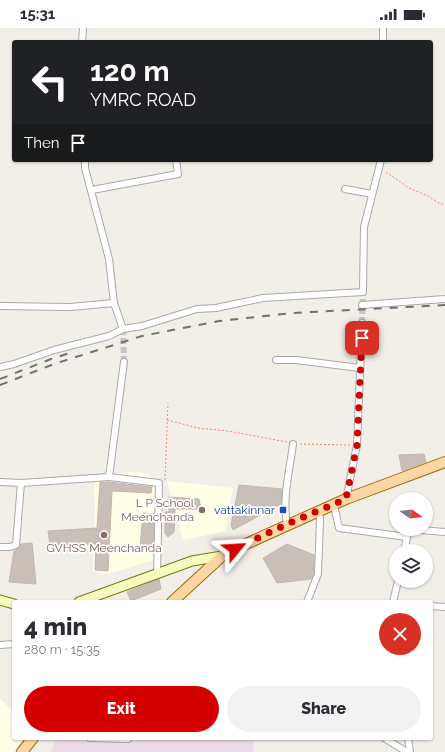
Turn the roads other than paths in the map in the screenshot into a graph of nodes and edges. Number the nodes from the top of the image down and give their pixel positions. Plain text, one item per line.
1 (83, 28) edge
2 (383, 28) edge
3 (82, 40) edge
4 (383, 40) edge
5 (84, 162) edge
6 (176, 162) edge
7 (380, 163) edge
8 (345, 189) dead end
9 (92, 190) junction
10 (372, 194) junction
11 (445, 299) edge
12 (114, 303) junction
13 (362, 305) dead end
14 (0, 306) edge
15 (362, 323) tunnel mouth
16 (123, 330) junction
17 (276, 360) dead end
18 (124, 362) tunnel mouth
19 (0, 367) edge
20 (360, 368) junction
21 (293, 444) road end
22 (445, 462) edge
23 (109, 477) junction
24 (0, 482) edge
25 (21, 483) junction
26 (346, 499) junction
27 (334, 505) junction
28 (319, 511) junction
29 (287, 524) junction
30 (445, 532) edge
31 (407, 537) junction
32 (406, 544) edge
33 (0, 547) edge
34 (222, 556) junction
35 (157, 574) junction
36 (396, 588) edge
37 (0, 600) edge
38 (85, 600) edge
39 (174, 600) edge
40 (308, 600) edge
41 (393, 600) edge
42 (12, 603) edge
43 (433, 606) edge
44 (445, 607) edge
45 (12, 644) edge
46 (0, 645) edge
47 (31, 740) edge
48 (387, 740) edge
49 (408, 740) edge
50 (22, 752) edge
51 (408, 752) edge

1 - 3 street
2 - 4 street
5 - 9 street
6 - 9 street
7 - 10 street
8 - 10 street
9 - 12 street
10 - 16 street
11 - 13 street
12 - 14 street
12 - 16 street
15 - 20 street
16 - 19 street
17 - 20 street
18 - 23 street
20 - 26 street
21 - 29 street
22 - 26 main road
23 - 25 street
23 - 35 street
24 - 25 street
25 - 33 street
26 - 27 main road
27 - 28 main road
27 - 31 street
28 - 29 main road
28 - 40 street
29 - 34 main road
30 - 31 street
31 - 32 street
34 - 35 main road
34 - 39 main road
35 - 38 main road
36 - 41 street
37 - 42 main road
43 - 44 street
45 - 46 street
47 - 50 main road
48 - 51 street
49 - 51 street

